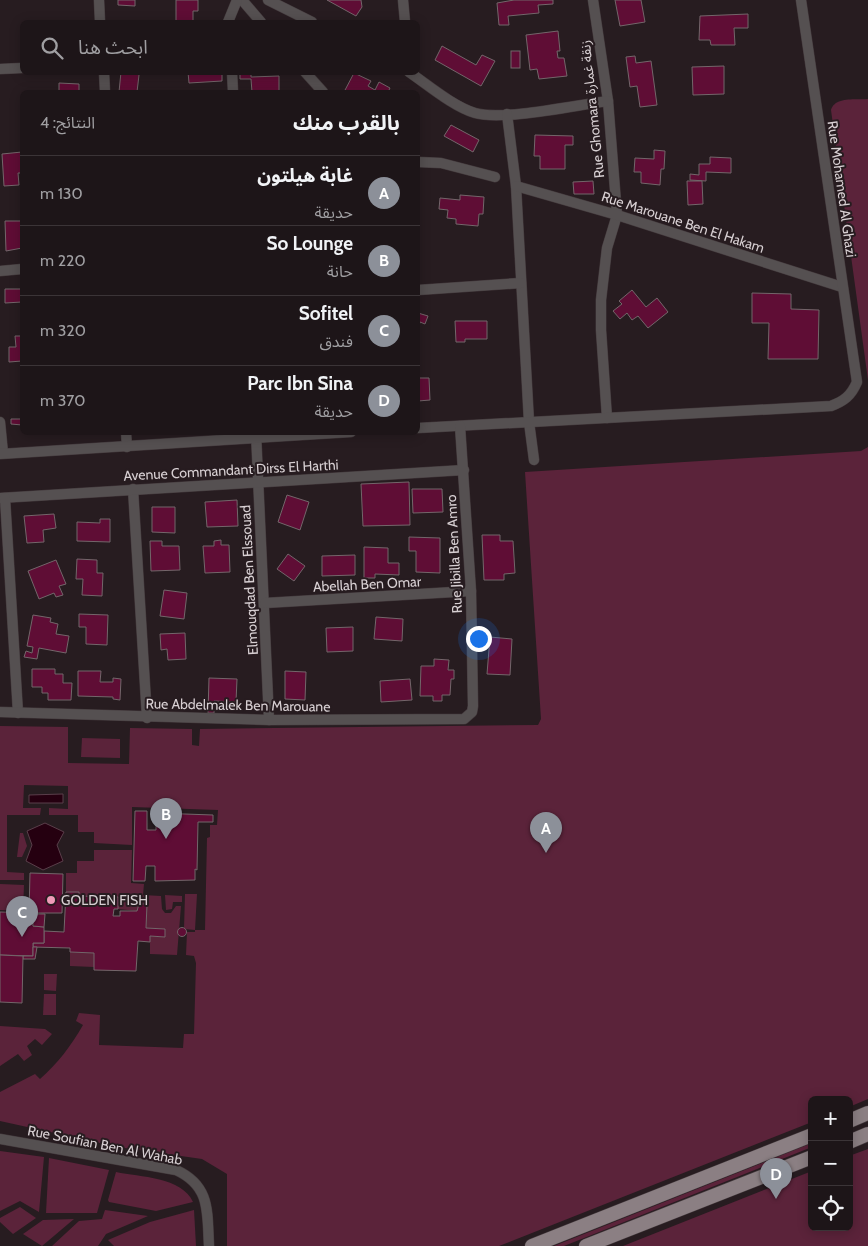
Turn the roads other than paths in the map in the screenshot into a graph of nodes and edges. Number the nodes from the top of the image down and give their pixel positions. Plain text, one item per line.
1 (98, 0) edge
2 (237, 0) edge
3 (242, 0) edge
4 (268, 0) edge
5 (403, 0) edge
6 (593, 0) edge
7 (801, 0) edge
8 (100, 20) edge
9 (229, 20) edge
10 (259, 20) edge
11 (308, 20) edge
12 (404, 20) edge
13 (20, 68) edge
14 (0, 69) edge
15 (104, 75) edge
16 (232, 75) edge
17 (308, 75) edge
18 (415, 75) edge
19 (105, 90) edge
20 (234, 90) edge
21 (321, 90) edge
22 (608, 101) junction
23 (507, 114) junction
24 (420, 162) edge
25 (495, 177) dead end
26 (516, 186) junction
27 (617, 215) junction
28 (20, 270) edge
29 (0, 271) edge
30 (521, 283) junction
31 (842, 287) junction
32 (420, 290) edge
33 (607, 418) junction
34 (0, 422) edge
35 (529, 422) junction
36 (460, 426) junction
37 (420, 428) edge
38 (126, 435) edge
39 (256, 435) edge
40 (127, 446) junction
41 (1, 454) edge
42 (534, 460) dead end
43 (464, 470) junction
44 (258, 482) junction
45 (132, 488) junction
46 (3, 498) edge
47 (470, 591) junction
48 (265, 603) junction
49 (0, 712) edge
50 (472, 712) joint
51 (18, 713) junction
52 (147, 718) junction
53 (269, 720) junction
54 (868, 1113) edge
55 (853, 1119) edge
56 (868, 1134) edge
57 (808, 1138) edge
58 (0, 1139) edge
59 (851, 1141) edge
60 (808, 1159) edge
61 (209, 1246) edge
62 (532, 1246) edge
63 (586, 1246) edge

1 - 8 street
2 - 9 street
3 - 10 street
4 - 11 street
5 - 12 street
6 - 22 street, Rue Ghomara زنقة غمارة
7 - 31 street, Rue Mohamed Al Ghazi
13 - 14 street
15 - 19 street
16 - 20 street
17 - 21 street
18 - 23 street
22 - 23 street
22 - 27 street, Rue Ghomara زنقة غمارة
23 - 26 street
24 - 25 street
26 - 27 street, Rue Marouane Ben El Hakam
26 - 30 street
27 - 31 street, Rue Marouane Ben El Hakam
27 - 33 street
28 - 29 street
30 - 32 street
30 - 35 street
31 - 33 street, Rue Mohamed Al Ghazi
33 - 35 street
34 - 41 street
35 - 36 street
35 - 42 street
36 - 37 street
36 - 43 street, Rue Jibilla Ben Amro
38 - 40 street
39 - 40 street
39 - 44 street, Elmouqdad Ben Elssouad
40 - 41 street
43 - 44 street, Avenue Commandant Dirss El Harthi
43 - 47 street, Rue Jibilla Ben Amro
44 - 45 street, Avenue Commandant Dirss El Harthi
44 - 48 street, Elmouqdad Ben Elssouad
45 - 46 street, Avenue Commandant Dirss El Harthi
45 - 52 street
46 - 51 street
47 - 48 street, Abellah Ben Omar
47 - 50 street, Rue Jibilla Ben Amro
48 - 53 street, Elmouqdad Ben Elssouad
49 - 51 street, Rue Abdelmalek Ben Marouane
50 - 53 street, Rue Abdelmalek Ben Marouane
51 - 52 street, Rue Abdelmalek Ben Marouane
52 - 53 street, Rue Abdelmalek Ben Marouane
54 - 55 main road
56 - 59 main road
57 - 62 main road
58 - 61 street, Rue Soufian Ben Al Wahab
60 - 63 main road

